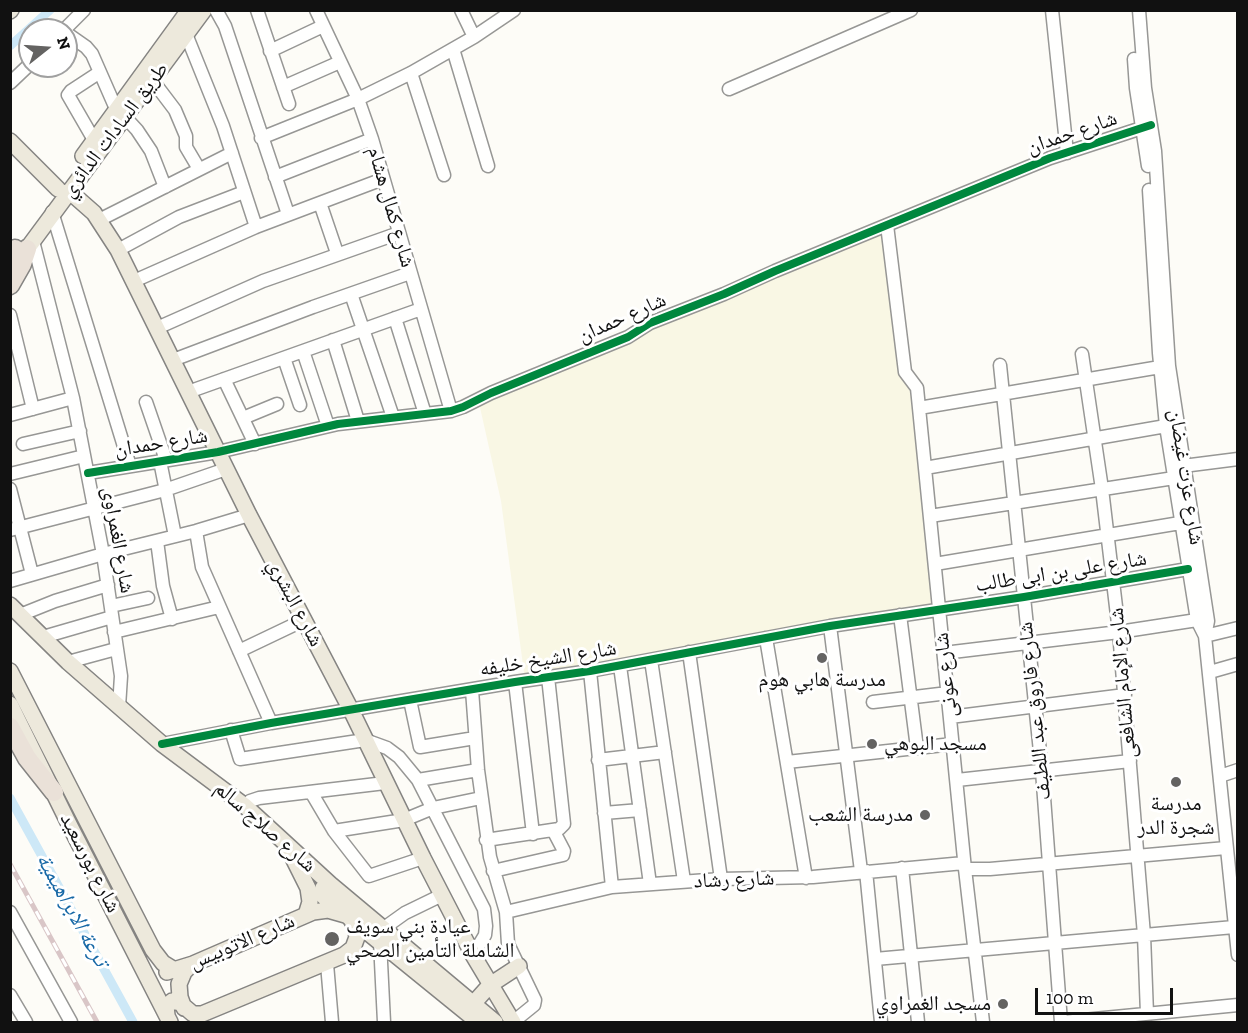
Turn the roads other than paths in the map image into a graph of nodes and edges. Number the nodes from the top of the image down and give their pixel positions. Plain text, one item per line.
1 (204, 10) edge
2 (216, 10) edge
3 (316, 10) edge
4 (460, 10) edge
5 (911, 10) edge
6 (1052, 10) edge
7 (1131, 10) edge
8 (1138, 10) edge
9 (260, 11) edge
10 (512, 11) edge
11 (183, 19) edge
12 (323, 26) junction
13 (474, 37) junction
14 (78, 41) edge
15 (453, 49) junction
16 (270, 51) junction
17 (340, 62) junction
18 (100, 72) junction
19 (411, 73) junction
20 (153, 81) junction
21 (283, 87) junction
22 (729, 89) dead end
23 (358, 99) junction
24 (289, 104) dead end
25 (121, 114) junction
26 (1146, 126) junction
27 (261, 138) junction
28 (372, 138) junction
29 (94, 140) junction
30 (10, 141) edge
31 (232, 153) junction
32 (1066, 153) junction
33 (488, 166) dead end
34 (199, 169) junction
35 (444, 175) dead end
36 (275, 177) junction
37 (383, 179) junction
38 (165, 187) junction
39 (63, 190) junction
40 (244, 192) junction
41 (320, 203) junction
42 (52, 212) junction
43 (288, 214) junction
44 (99, 220) junction
45 (888, 225) junction
46 (256, 227) junction
47 (399, 233) junction
48 (19, 249) edge
49 (118, 250) junction
50 (337, 253) junction
51 (10, 269) edge
52 (410, 273) junction
53 (134, 281) junction
54 (10, 285) edge
55 (351, 294) junction
56 (421, 309) junction
57 (10, 315) edge
58 (395, 318) junction
59 (157, 328) junction
60 (364, 329) junction
61 (333, 340) junction
62 (303, 351) junction
63 (1082, 354) dead end
64 (284, 358) junction
65 (173, 360) junction
66 (999, 365) dead end
67 (1160, 367) junction
68 (224, 379) junction
69 (1086, 380) junction
70 (188, 392) junction
71 (1003, 395) junction
72 (73, 398) junction
73 (146, 402) dead end
74 (277, 404) dead end
75 (300, 405) dead end
76 (919, 408) junction
77 (33, 409) junction
78 (450, 411) junction
79 (425, 414) junction
80 (10, 415) edge
81 (393, 417) junction
82 (243, 418) junction
83 (358, 422) junction
84 (328, 426) junction
85 (1166, 426) junction
86 (80, 431) junction
87 (1094, 439) junction
88 (23, 444) dead end
89 (255, 444) junction
90 (218, 452) junction
91 (1008, 453) junction
92 (84, 456) junction
93 (1238, 459) edge
94 (163, 461) junction
95 (130, 466) junction
96 (1183, 466) junction
97 (925, 468) junction
98 (226, 469) junction
99 (88, 473) junction
100 (10, 474) edge
101 (1173, 478) junction
102 (10, 489) edge
103 (1102, 489) junction
104 (165, 490) junction
105 (1014, 504) junction
106 (94, 508) junction
107 (249, 515) junction
108 (930, 516) junction
109 (1180, 523) junction
110 (16, 528) edge
111 (196, 531) junction
112 (175, 536) junction
113 (1107, 536) junction
114 (157, 541) junction
115 (1019, 550) junction
116 (103, 554) junction
117 (935, 564) junction
118 (1188, 569) junction
119 (32, 574) junction
120 (10, 581) edge
121 (1113, 582) junction
122 (108, 585) junction
123 (1024, 597) junction
124 (148, 598) dead end
125 (219, 607) junction
126 (940, 609) junction
127 (112, 612) junction
128 (14, 614) edge
129 (900, 615) junction
130 (172, 619) junction
131 (304, 620) junction
132 (1197, 620) junction
133 (830, 626) junction
134 (1238, 628) edge
135 (114, 632) junction
136 (1119, 632) junction
137 (40, 634) junction
138 (1205, 636) junction
139 (766, 638) junction
140 (1028, 643) junction
141 (116, 649) junction
142 (239, 651) junction
143 (689, 652) junction
144 (944, 652) junction
145 (651, 660) junction
146 (68, 662) junction
147 (1238, 664) edge
148 (620, 666) junction
149 (10, 671) edge
150 (590, 671) junction
151 (1210, 672) junction
152 (548, 677) junction
153 (515, 682) junction
154 (472, 690) junction
155 (948, 693) junction
156 (1125, 695) junction
157 (910, 698) junction
158 (410, 700) junction
159 (873, 702) dead end
160 (10, 704) edge
161 (1034, 706) junction
162 (119, 707) junction
163 (351, 710) junction
164 (950, 717) junction
165 (271, 723) junction
166 (10, 727) edge
167 (231, 730) junction
168 (476, 738) junction
169 (365, 740) junction
170 (162, 744) junction
171 (954, 744) junction
172 (917, 748) junction
173 (665, 752) junction
174 (633, 756) junction
175 (845, 756) junction
176 (598, 760) junction
177 (1130, 761) junction
178 (787, 762) junction
179 (478, 770) junction
180 (1238, 770) edge
181 (1042, 771) junction
182 (1220, 776) junction
183 (418, 780) junction
184 (957, 780) junction
185 (385, 783) junction
186 (54, 792) junction
187 (311, 792) junction
188 (482, 798) junction
189 (79, 805) junction
190 (245, 806) junction
191 (433, 808) junction
192 (640, 810) junction
193 (604, 813) junction
194 (404, 820) junction
195 (553, 830) junction
196 (334, 831) junction
197 (532, 834) junction
198 (486, 840) junction
199 (285, 841) junction
200 (1226, 848) junction
201 (1137, 856) junction
202 (423, 858) junction
203 (1048, 864) junction
204 (964, 866) junction
205 (902, 868) junction
206 (493, 871) junction
207 (863, 871) junction
208 (806, 878) junction
209 (721, 879) junction
210 (684, 881) junction
211 (330, 884) junction
212 (650, 884) junction
213 (612, 887) junction
214 (105, 892) junction
215 (442, 895) junction
216 (10, 912) edge
217 (506, 912) junction
218 (306, 915) junction
219 (349, 916) junction
220 (1234, 927) junction
221 (382, 935) junction
222 (1144, 935) junction
223 (1054, 942) junction
224 (975, 950) junction
225 (473, 955) junction
226 (1238, 955) edge
227 (911, 956) junction
228 (139, 958) junction
229 (875, 959) junction
230 (193, 964) junction
231 (327, 964) junction
232 (519, 966) junction
233 (176, 971) junction
234 (490, 985) junction
235 (10, 995) edge
236 (473, 1004) junction
237 (1238, 1005) edge
238 (183, 1006) junction
239 (1147, 1014) junction
240 (168, 1019) edge
241 (513, 1022) edge
242 (26, 1023) edge
243 (71, 1023) edge
244 (189, 1023) edge
245 (332, 1023) edge
246 (384, 1023) edge
247 (478, 1023) edge
248 (495, 1023) edge
249 (881, 1023) edge
250 (918, 1023) edge
251 (983, 1023) edge
252 (1062, 1023) edge

1 - 11 main road, طريق السادات الدائري
2 - 27 street
3 - 12 street, شارع كمال هشام
4 - 13 street
5 - 22 street
6 - 32 street
7 - 26 street, شارع عزت غيضان
8 - 26 street, شارع عزت غيضان
9 - 16 street
10 - 13 street
11 - 20 main road, طريق السادات الدائري
11 - 25 main road, طريق السادات الدائري
11 - 31 street
12 - 16 street
12 - 17 street, شارع كمال هشام
13 - 15 street
14 - 18 street
15 - 19 street
15 - 33 street
16 - 21 street
17 - 21 street
17 - 23 street, شارع كمال هشام
18 - 25 street
18 - 29 street
19 - 23 street
19 - 35 street
20 - 25 main road, طريق السادات الدائري
20 - 34 street
21 - 24 street
23 - 27 street
23 - 28 street, شارع كمال هشام
25 - 29 main road, طريق السادات الدائري
25 - 38 street
25 - 39 main road, طريق السادات الدائري
26 - 32 street, شارع حمدان
26 - 67 street, شارع عزت غيضان
26 - 96 street, شارع عزت غيضان
27 - 36 street
28 - 36 street
28 - 37 street, شارع كمال هشام
29 - 39 main road, طريق السادات الدائري
30 - 39 main road, شارع البشري
31 - 34 street
31 - 40 street
32 - 45 street, شارع حمدان
34 - 38 street
36 - 43 street
37 - 41 street
37 - 47 street, شارع كمال هشام
38 - 44 street
39 - 42 main road, طريق السادات الدائري
39 - 44 main road, شارع البشري
39 - 48 main road, طريق السادات الدائري
40 - 46 street
40 - 49 street
41 - 43 street
41 - 50 street
42 - 48 main road, طريق السادات الدائري
42 - 95 street
43 - 46 street
44 - 49 main road, شارع البشري
45 - 76 street, شارع عونى
45 - 78 street, شارع حمدان
46 - 53 street
47 - 50 street
47 - 52 street, شارع كمال هشام
48 - 51 highway
48 - 54 highway
48 - 72 street, شارع الغمراوى
49 - 53 main road, شارع البشري
50 - 59 street
52 - 55 street
52 - 56 street, شارع كمال هشام
53 - 59 main road, شارع البشري
55 - 60 street
55 - 65 street
56 - 58 street
56 - 78 street, شارع كمال هشام
57 - 77 street
58 - 60 street
58 - 79 street
59 - 65 main road, شارع البشري
60 - 61 street
60 - 81 street
61 - 62 street
61 - 83 street
62 - 64 street
62 - 84 street
63 - 69 street, شارع الإمام الشافعى
64 - 68 street
64 - 75 street
65 - 70 main road, شارع البشري
66 - 71 street, شارع فاروق عبد اللطيف
67 - 69 street
67 - 85 street, شارع عزت غيضان
68 - 70 street
68 - 82 street
69 - 71 street
69 - 87 street, شارع الإمام الشافعى
70 - 90 main road, شارع البشري
71 - 76 street
71 - 91 street, شارع فاروق عبد اللطيف
72 - 77 street
72 - 86 street, شارع الغمراوى
73 - 94 street
74 - 82 street
76 - 97 street, شارع عونى
77 - 80 street
78 - 79 street, شارع حمدان
79 - 81 street, شارع حمدان
81 - 83 street, شارع حمدان
82 - 89 street
83 - 84 street, شارع حمدان
84 - 89 street, شارع حمدان
85 - 87 street
85 - 101 street, شارع عزت غيضان
86 - 88 street
86 - 92 street, شارع الغمراوى
87 - 91 street
87 - 103 street, شارع الإمام الشافعى
89 - 90 street, شارع حمدان
90 - 94 street, شارع حمدان
90 - 98 main road, شارع البشري
91 - 97 street
91 - 105 street, شارع فاروق عبد اللطيف
92 - 99 street, شارع الغمراوى
92 - 100 street
93 - 96 street
94 - 95 street, شارع حمدان
94 - 104 street
95 - 99 street, شارع حمدان
96 - 138 street, شارع عزت غيضان
97 - 108 street, شارع عونى
98 - 104 street
98 - 107 main road, شارع البشري
99 - 106 street, شارع الغمراوى
101 - 103 street
101 - 109 street, شارع عزت غيضان
102 - 110 street
103 - 105 street
103 - 113 street, شارع الإمام الشافعى
104 - 106 street
104 - 112 street
105 - 108 street
105 - 115 street, شارع فاروق عبد اللطيف
106 - 110 street
106 - 116 street, شارع الغمراوى
107 - 111 street
107 - 131 main road, شارع البشري
108 - 117 street, شارع عونى
109 - 113 street
109 - 118 street, شارع عزت غيضان
110 - 119 street
111 - 112 street
111 - 125 street
112 - 114 street
113 - 115 street
113 - 121 street, شارع الإمام الشافعى
114 - 116 street
114 - 130 street
115 - 117 street
115 - 123 street, شارع فاروق عبد اللطيف
116 - 119 street
116 - 122 street, شارع الغمراوى
117 - 126 street, شارع عونى
118 - 121 street, شارع على بن ابى طالب
118 - 132 street, شارع عزت غيضان
119 - 120 street
121 - 123 street, شارع على بن ابى طالب
121 - 136 street, شارع الإمام الشافعى
122 - 127 street, شارع الغمراوى
122 - 128 street
123 - 126 street, شارع على بن ابى طالب
123 - 140 street, شارع فاروق عبد اللطيف
124 - 127 street
125 - 130 street
125 - 142 street
126 - 129 street, شارع الشيخ خليفه
126 - 144 street, شارع عونى
127 - 135 street, شارع الغمراوى
127 - 137 street
128 - 137 main road, شارع صلاح سالم
129 - 133 street, شارع الشيخ خليفه
129 - 157 street
130 - 135 street
131 - 142 street
131 - 163 main road, شارع البشري
132 - 136 street
132 - 138 street, شارع عزت غيضان
133 - 139 street, شارع الشيخ خليفه
133 - 175 street
134 - 138 street
135 - 141 street, شارع الغمراوى
136 - 140 street
136 - 156 street, شارع الإمام الشافعى
137 - 146 main road, شارع صلاح سالم
138 - 151 street
139 - 143 street, شارع الشيخ خليفه
139 - 178 street
140 - 144 street
140 - 161 street, شارع فاروق عبد اللطيف
141 - 146 street
141 - 162 street, شارع الغمراوى
142 - 165 street
143 - 145 street, شارع الشيخ خليفه
143 - 209 street
144 - 155 street, شارع عونى
145 - 148 street, شارع الشيخ خليفه
145 - 173 street
146 - 162 main road, شارع صلاح سالم
147 - 151 street
148 - 150 street, شارع الشيخ خليفه
148 - 174 street
149 - 189 main road
150 - 152 street, شارع الشيخ خليفه
150 - 176 street
151 - 182 street
152 - 153 street, شارع الشيخ خليفه
152 - 195 street
153 - 154 street, شارع الشيخ خليفه
153 - 197 street
154 - 158 street, شارع الشيخ خليفه
154 - 168 street
155 - 157 street
155 - 164 street, شارع عونى
156 - 161 street
156 - 177 street, شارع الإمام الشافعى
157 - 159 street
157 - 172 street
158 - 163 street, شارع الشيخ خليفه
158 - 168 street
160 - 186 main road, شارع بورسعيد
161 - 164 street
161 - 181 street, شارع فاروق عبد اللطيف
162 - 170 main road, شارع صلاح سالم
163 - 165 street, شارع الشيخ خليفه
163 - 169 main road, شارع البشري
164 - 171 street, شارع عونى
165 - 167 street, شارع الشيخ خليفه
166 - 186 highway
167 - 169 street
167 - 170 street, شارع الشيخ خليفه
168 - 179 street
169 - 183 street
169 - 185 main road, شارع البشري
170 - 190 main road, شارع صلاح سالم
171 - 172 street
171 - 184 street, شارع عونى
172 - 175 street
173 - 174 street
173 - 210 street
174 - 176 street
174 - 192 street
175 - 178 street
175 - 207 street
176 - 193 street
177 - 181 street
177 - 201 street, شارع الإمام الشافعى
178 - 208 street
179 - 183 street
179 - 188 street
180 - 182 street
181 - 184 street
181 - 203 street, شارع فاروق عبد اللطيف
182 - 200 street
183 - 191 street
184 - 204 street, شارع عونى
185 - 187 street
185 - 194 main road, شارع البشري
186 - 214 main road, شارع بورسعيد
187 - 190 street
187 - 196 street
188 - 191 street
188 - 198 street
189 - 214 main road
189 - 233 main road
190 - 199 main road, شارع صلاح سالم
191 - 194 street
191 - 225 street
192 - 193 street
192 - 212 street
193 - 213 street
194 - 196 street
194 - 202 main road, شارع البشري
195 - 197 street
195 - 206 street
196 - 202 street
197 - 198 street
198 - 206 street
199 - 211 main road, شارع صلاح سالم
199 - 218 main road
200 - 201 street, شارع رشاد
200 - 220 street
201 - 203 street, شارع رشاد
201 - 222 street, شارع الإمام الشافعى
202 - 215 main road, شارع البشري
203 - 204 street, شارع رشاد
203 - 223 street, شارع فاروق عبد اللطيف
204 - 205 street, شارع رشاد
204 - 224 street, شارع عونى
205 - 207 street, شارع رشاد
205 - 227 street
206 - 217 street
207 - 208 street, شارع رشاد
207 - 229 street
208 - 209 street, شارع رشاد
209 - 210 street, شارع رشاد
210 - 212 street, شارع رشاد
211 - 219 main road, شارع صلاح سالم
211 - 221 main road, شارع صلاح سالم
212 - 213 street, شارع رشاد
213 - 217 street, شارع رشاد
214 - 228 main road, شارع بورسعيد
215 - 221 street
215 - 225 main road, شارع البشري
216 - 243 street
217 - 232 street
218 - 219 main road, شارع الاتوبيس
218 - 230 main road, شارع الاتوبيس
219 - 221 main road, شارع صلاح سالم
219 - 231 main road
220 - 222 street
220 - 226 street
221 - 236 main road, شارع صلاح سالم
221 - 246 street
221 - 247 main road, شارع صلاح سالم
222 - 223 street
222 - 239 street, شارع الإمام الشافعى
223 - 224 street
223 - 252 street, شارع فاروق عبد اللطيف
224 - 227 street
224 - 251 street, شارع عونى
225 - 234 main road, شارع البشري
227 - 229 street
227 - 250 street
228 - 233 main road, شارع الاتوبيس
228 - 240 main road, شارع بورسعيد
229 - 249 street
230 - 233 main road, شارع الاتوبيس
230 - 238 main road
231 - 238 main road
231 - 245 street
232 - 234 main road
232 - 241 street
234 - 236 main road
234 - 241 main road, شارع البشري
235 - 242 street
236 - 248 main road, شارع صلاح سالم
237 - 239 street
238 - 240 main road
238 - 244 main road
239 - 252 street

